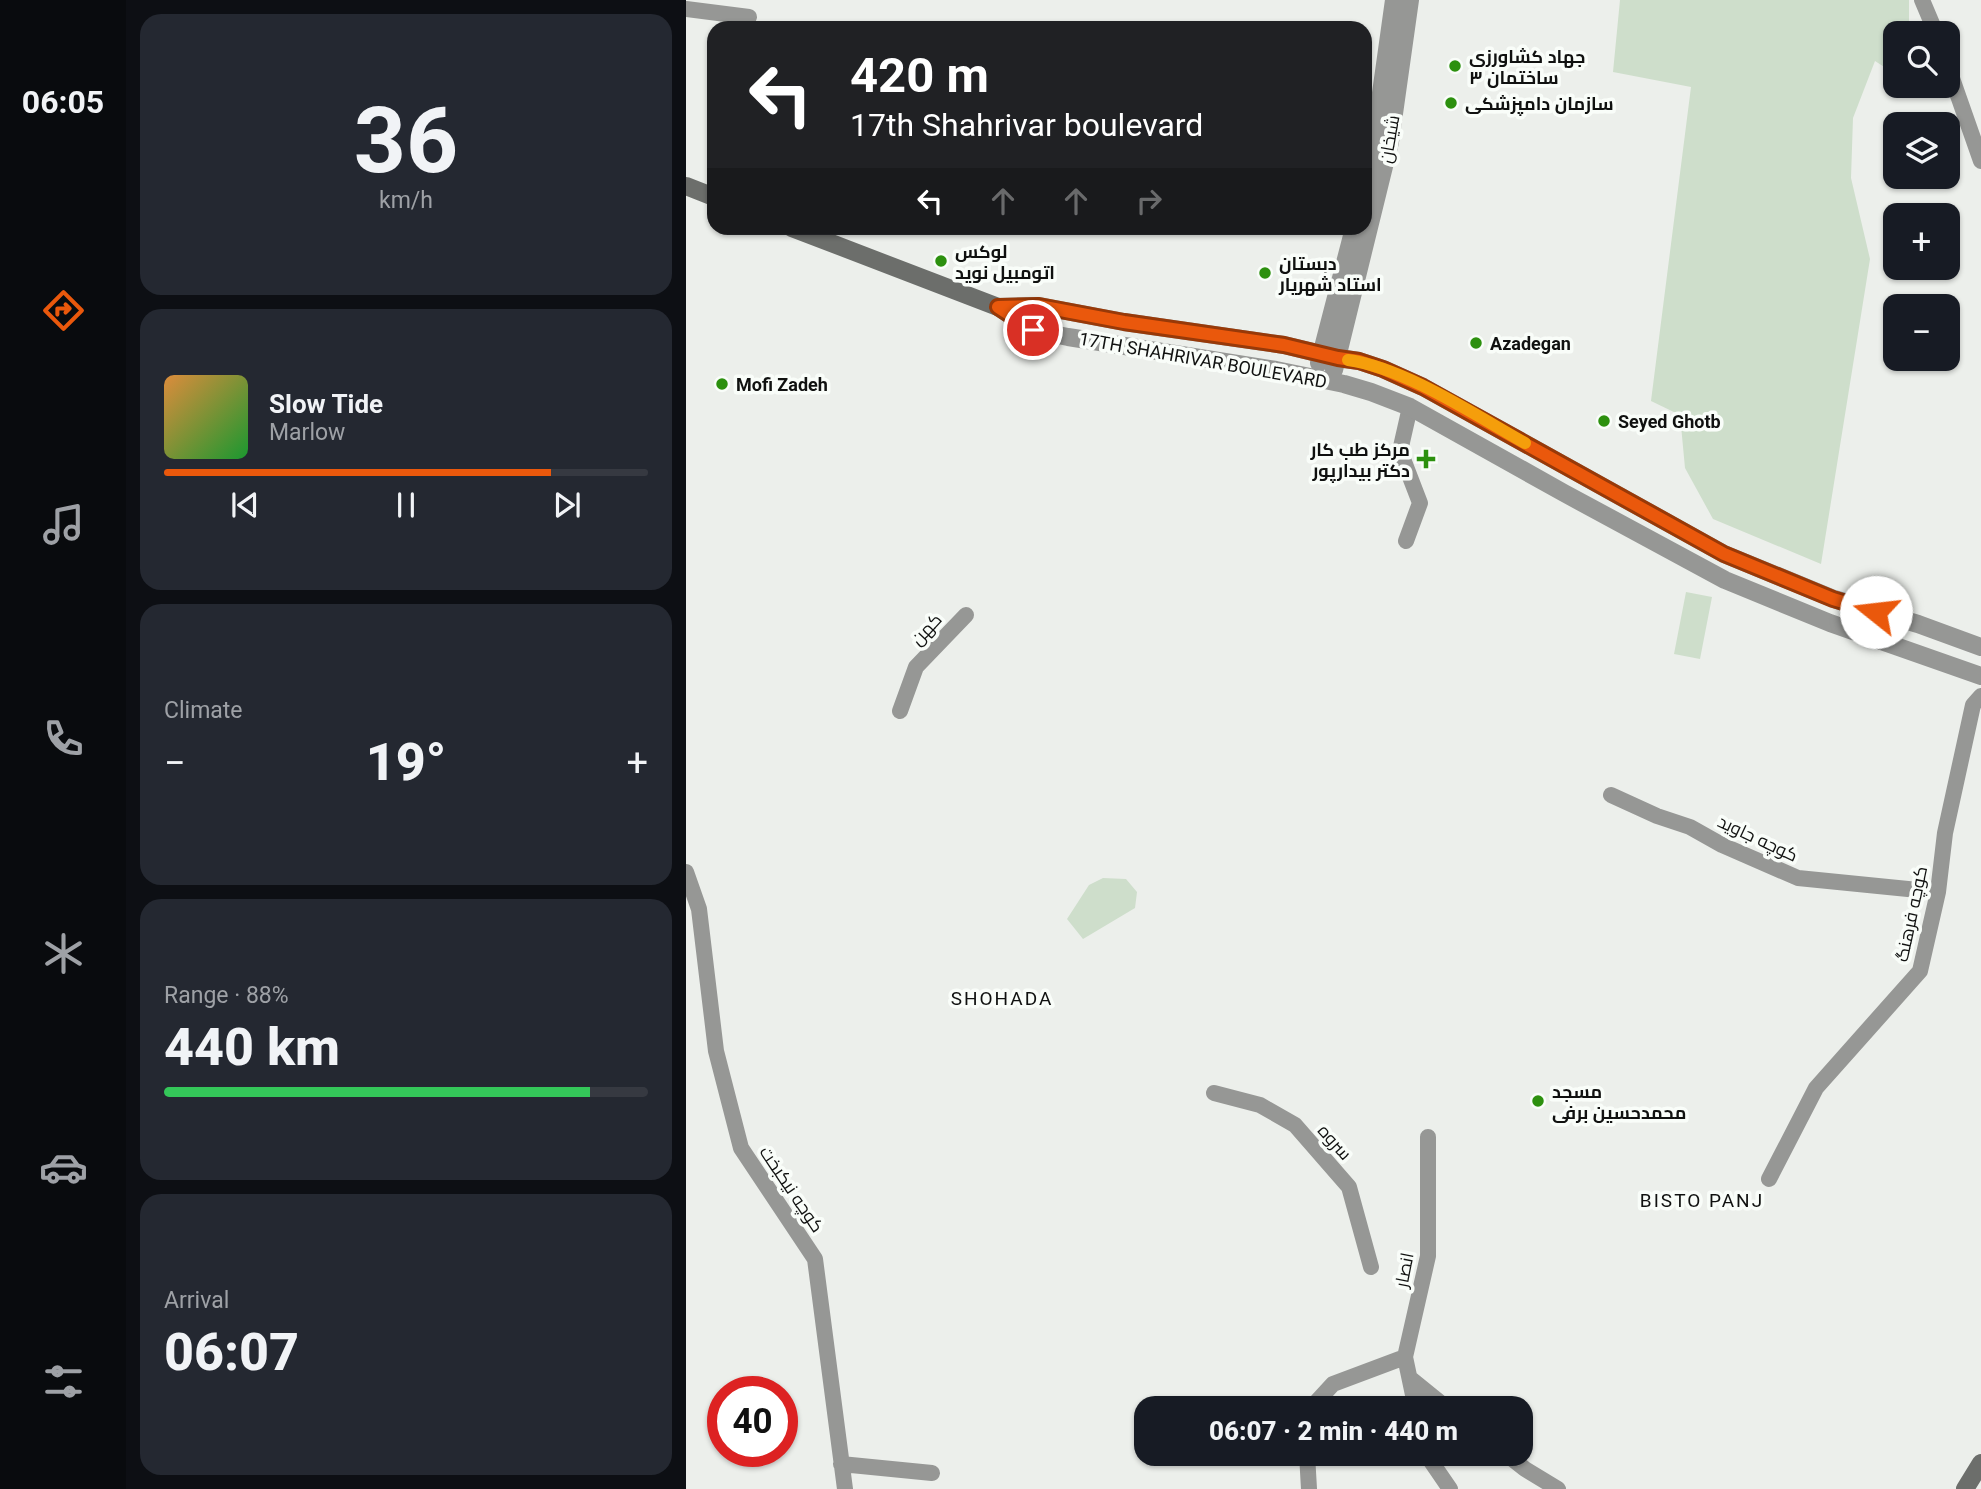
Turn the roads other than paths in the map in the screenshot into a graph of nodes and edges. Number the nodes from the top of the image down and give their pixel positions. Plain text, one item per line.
1 (1394, 0) edge
2 (1410, 0) edge
3 (1922, 0) edge
4 (686, 9) edge
5 (749, 17) dead end
6 (1931, 21) edge
7 (1396, 47) junction
8 (1959, 98) edge
9 (1372, 151) edge
10 (1981, 161) edge
11 (686, 186) edge
12 (707, 194) edge
13 (1372, 206) edge
14 (810, 235) edge
15 (1353, 235) edge
16 (1364, 235) edge
17 (998, 307) junction
18 (1330, 356) junction
19 (1323, 379) junction
20 (1410, 407) junction
21 (1406, 541) dead end
22 (966, 615) dead end
23 (1981, 647) edge
24 (1981, 676) edge
25 (1981, 696) edge
26 (900, 711) dead end
27 (1611, 795) dead end
28 (686, 872) edge
29 (1938, 892) junction
30 (1214, 1093) dead end
31 (1428, 1137) dead end
32 (1769, 1179) dead end
33 (1371, 1267) dead end
34 (1405, 1357) junction
35 (1411, 1379) junction
36 (1322, 1396) edge
37 (1414, 1396) edge
38 (1432, 1396) edge
39 (841, 1464) junction
40 (1981, 1464) edge
41 (1308, 1466) edge
42 (1434, 1466) edge
43 (1521, 1466) edge
44 (932, 1474) dead end
45 (845, 1489) edge
46 (1309, 1489) edge
47 (1450, 1489) edge
48 (1558, 1489) edge
49 (1965, 1489) edge

1 - 7 street, شیخان
2 - 7 street, شیخان
3 - 6 street
4 - 5 street
7 - 9 street, شیخان
7 - 13 street, شیخان
8 - 10 street
11 - 12 main road
14 - 17 main road
15 - 18 street
16 - 18 street, شیخان
17 - 18 street, 17TH SHAHRIVAR BOULEVARD
17 - 19 street, 17TH SHAHRIVAR BOULEVARD
18 - 19 street
18 - 23 street, 17TH SHAHRIVAR BOULEVARD
19 - 20 street, 17TH SHAHRIVAR BOULEVARD
20 - 21 street
20 - 24 street, 17TH SHAHRIVAR BOULEVARD
22 - 26 street, کهن
25 - 29 street, کوچه فرهنگ
27 - 29 street, کوچه جاوید
28 - 39 street, کوچه نیکبخت
29 - 32 street, کوچه فرهنگ
30 - 33 street, سروه
31 - 34 street, انصار
34 - 35 street, انصار
34 - 36 street
35 - 37 street, انصار
35 - 38 street
39 - 44 street
39 - 45 street, کوچه نیکبخت
40 - 49 main road
41 - 46 street
42 - 47 street
43 - 48 street

